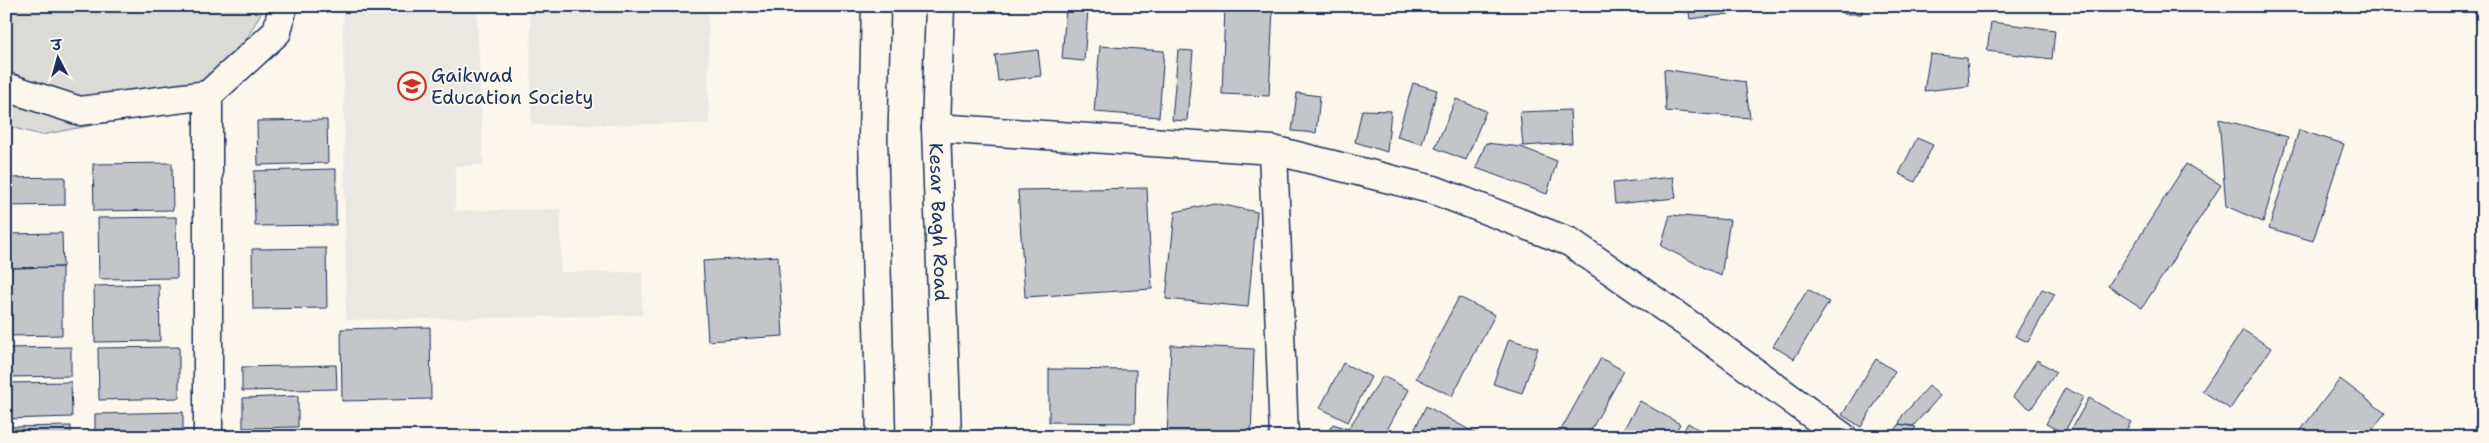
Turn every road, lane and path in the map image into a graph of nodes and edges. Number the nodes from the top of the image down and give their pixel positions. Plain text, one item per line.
1 (284, 6) edge
2 (876, 6) edge
3 (940, 6) edge
4 (6, 87) edge
5 (208, 95) junction
6 (936, 128) junction
7 (1273, 150) junction
8 (208, 437) edge
9 (881, 437) edge
10 (947, 437) edge
11 (1284, 437) edge
12 (1843, 437) edge

1 - 5 street
2 - 9 street
3 - 6 street, Kesar Bagh Road
4 - 5 street
5 - 8 street
6 - 7 street
6 - 10 street, Kesar Bagh Road
7 - 11 street
7 - 12 street

